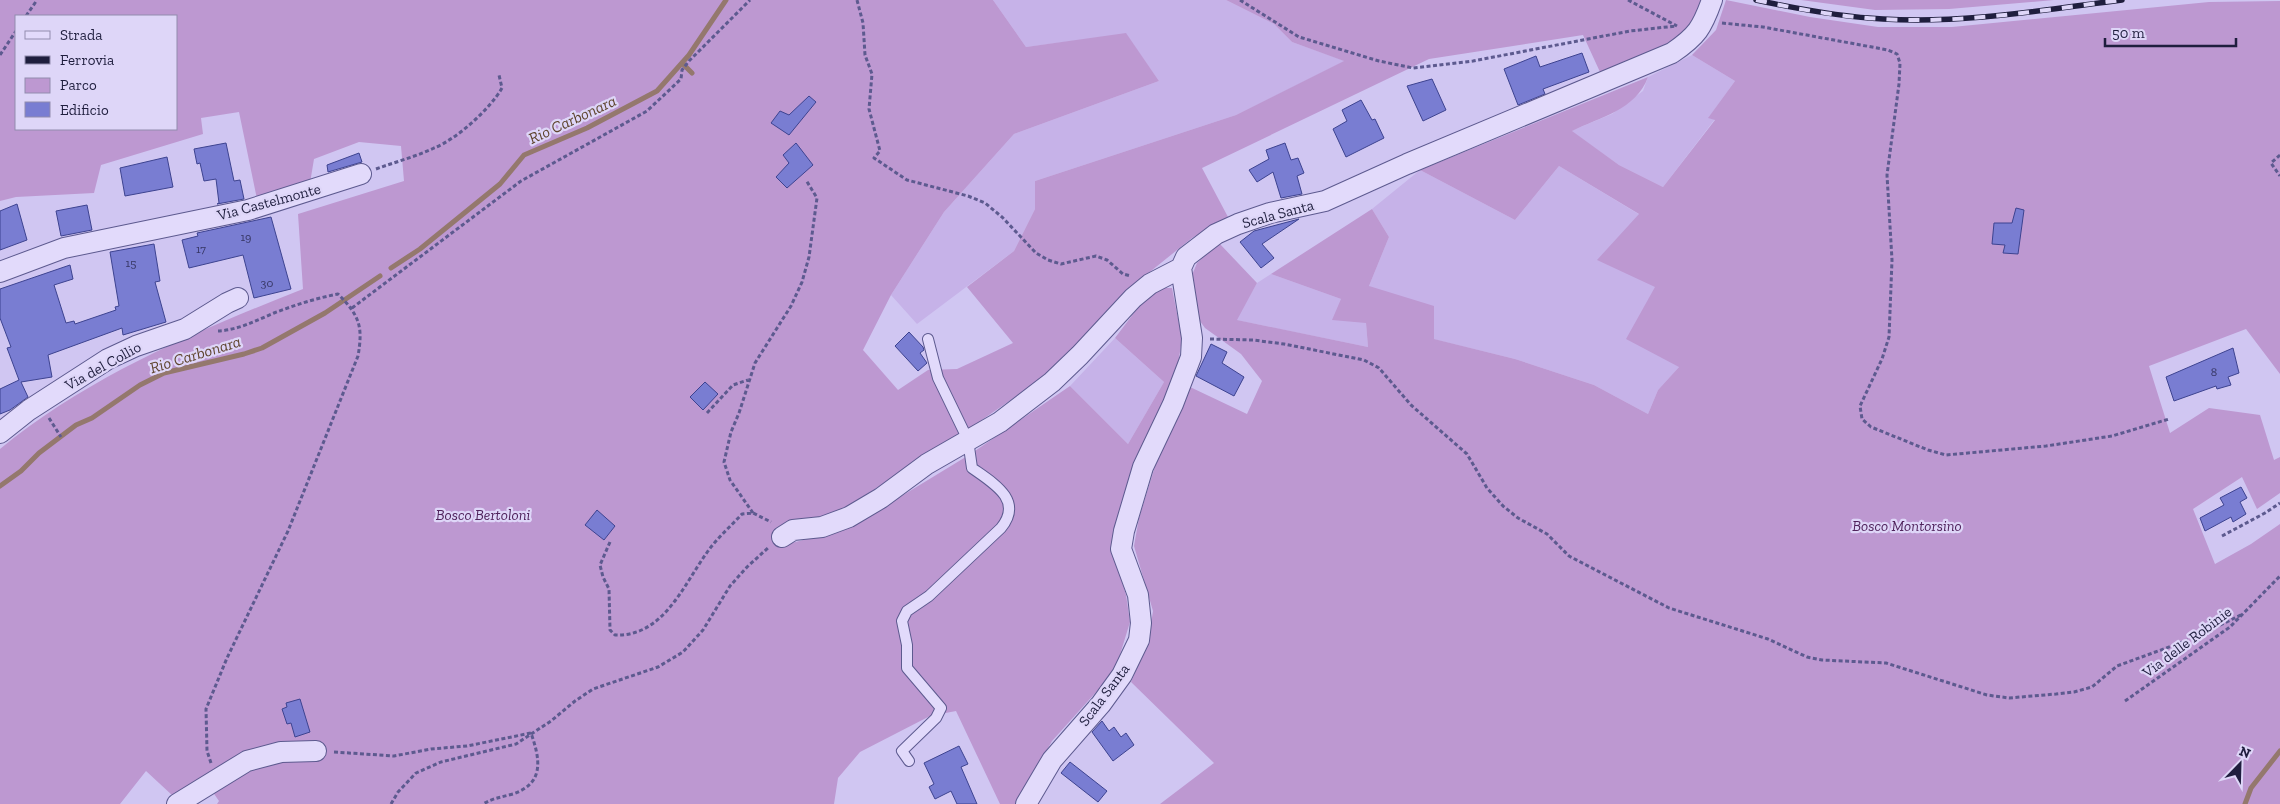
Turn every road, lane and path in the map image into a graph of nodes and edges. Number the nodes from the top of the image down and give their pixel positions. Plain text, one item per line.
1 (37, 0) edge
2 (750, 0) edge
3 (857, 0) edge
4 (1240, 0) edge
5 (1628, 0) edge
6 (1707, 14) edge
7 (27, 15) edge
8 (1678, 26) junction
9 (15, 32) edge
10 (0, 55) edge
11 (499, 74) dead end
12 (2280, 155) edge
13 (361, 174) joint
14 (2280, 176) edge
15 (806, 180) dead end
16 (1181, 268) junction
17 (0, 272) edge
18 (1150, 284) junction
19 (238, 298) dead end
20 (352, 308) junction
21 (216, 331) dead end
22 (1192, 338) junction
23 (928, 339) dead end
24 (749, 380) junction
25 (707, 413) dead end
26 (2169, 418) dead end
27 (0, 432) edge
28 (968, 440) junction
29 (2280, 503) edge
30 (753, 513) junction
31 (787, 533) junction
32 (2222, 536) dead end
33 (610, 542) dead end
34 (2280, 576) edge
35 (2243, 614) junction
36 (2125, 702) dead end
37 (532, 732) junction
38 (316, 751) joint
39 (909, 761) dead end
40 (217, 778) junction
41 (177, 804) edge
42 (391, 804) edge
43 (483, 804) edge
44 (1026, 804) edge

1 - 7 path
2 - 20 path
3 - 18 path
4 - 8 path
5 - 8 path
6 - 8 path
6 - 16 street, Scala Santa
6 - 26 path
9 - 10 path
11 - 13 path
12 - 14 path
13 - 17 street, Via Castelmonte
15 - 24 path
16 - 18 street
16 - 22 street, Scala Santa
18 - 28 street
19 - 27 street, Via del Collio
20 - 21 path
20 - 40 path
22 - 35 path
22 - 44 street, Scala Santa
23 - 28 lane
24 - 25 path
24 - 30 path
28 - 31 street
28 - 39 lane
29 - 32 path
30 - 31 path
30 - 33 path
31 - 37 path
34 - 35 path, Via delle Robinie
35 - 36 path, Via delle Robinie
37 - 38 path
37 - 42 path
37 - 43 path
38 - 40 street
40 - 41 street

